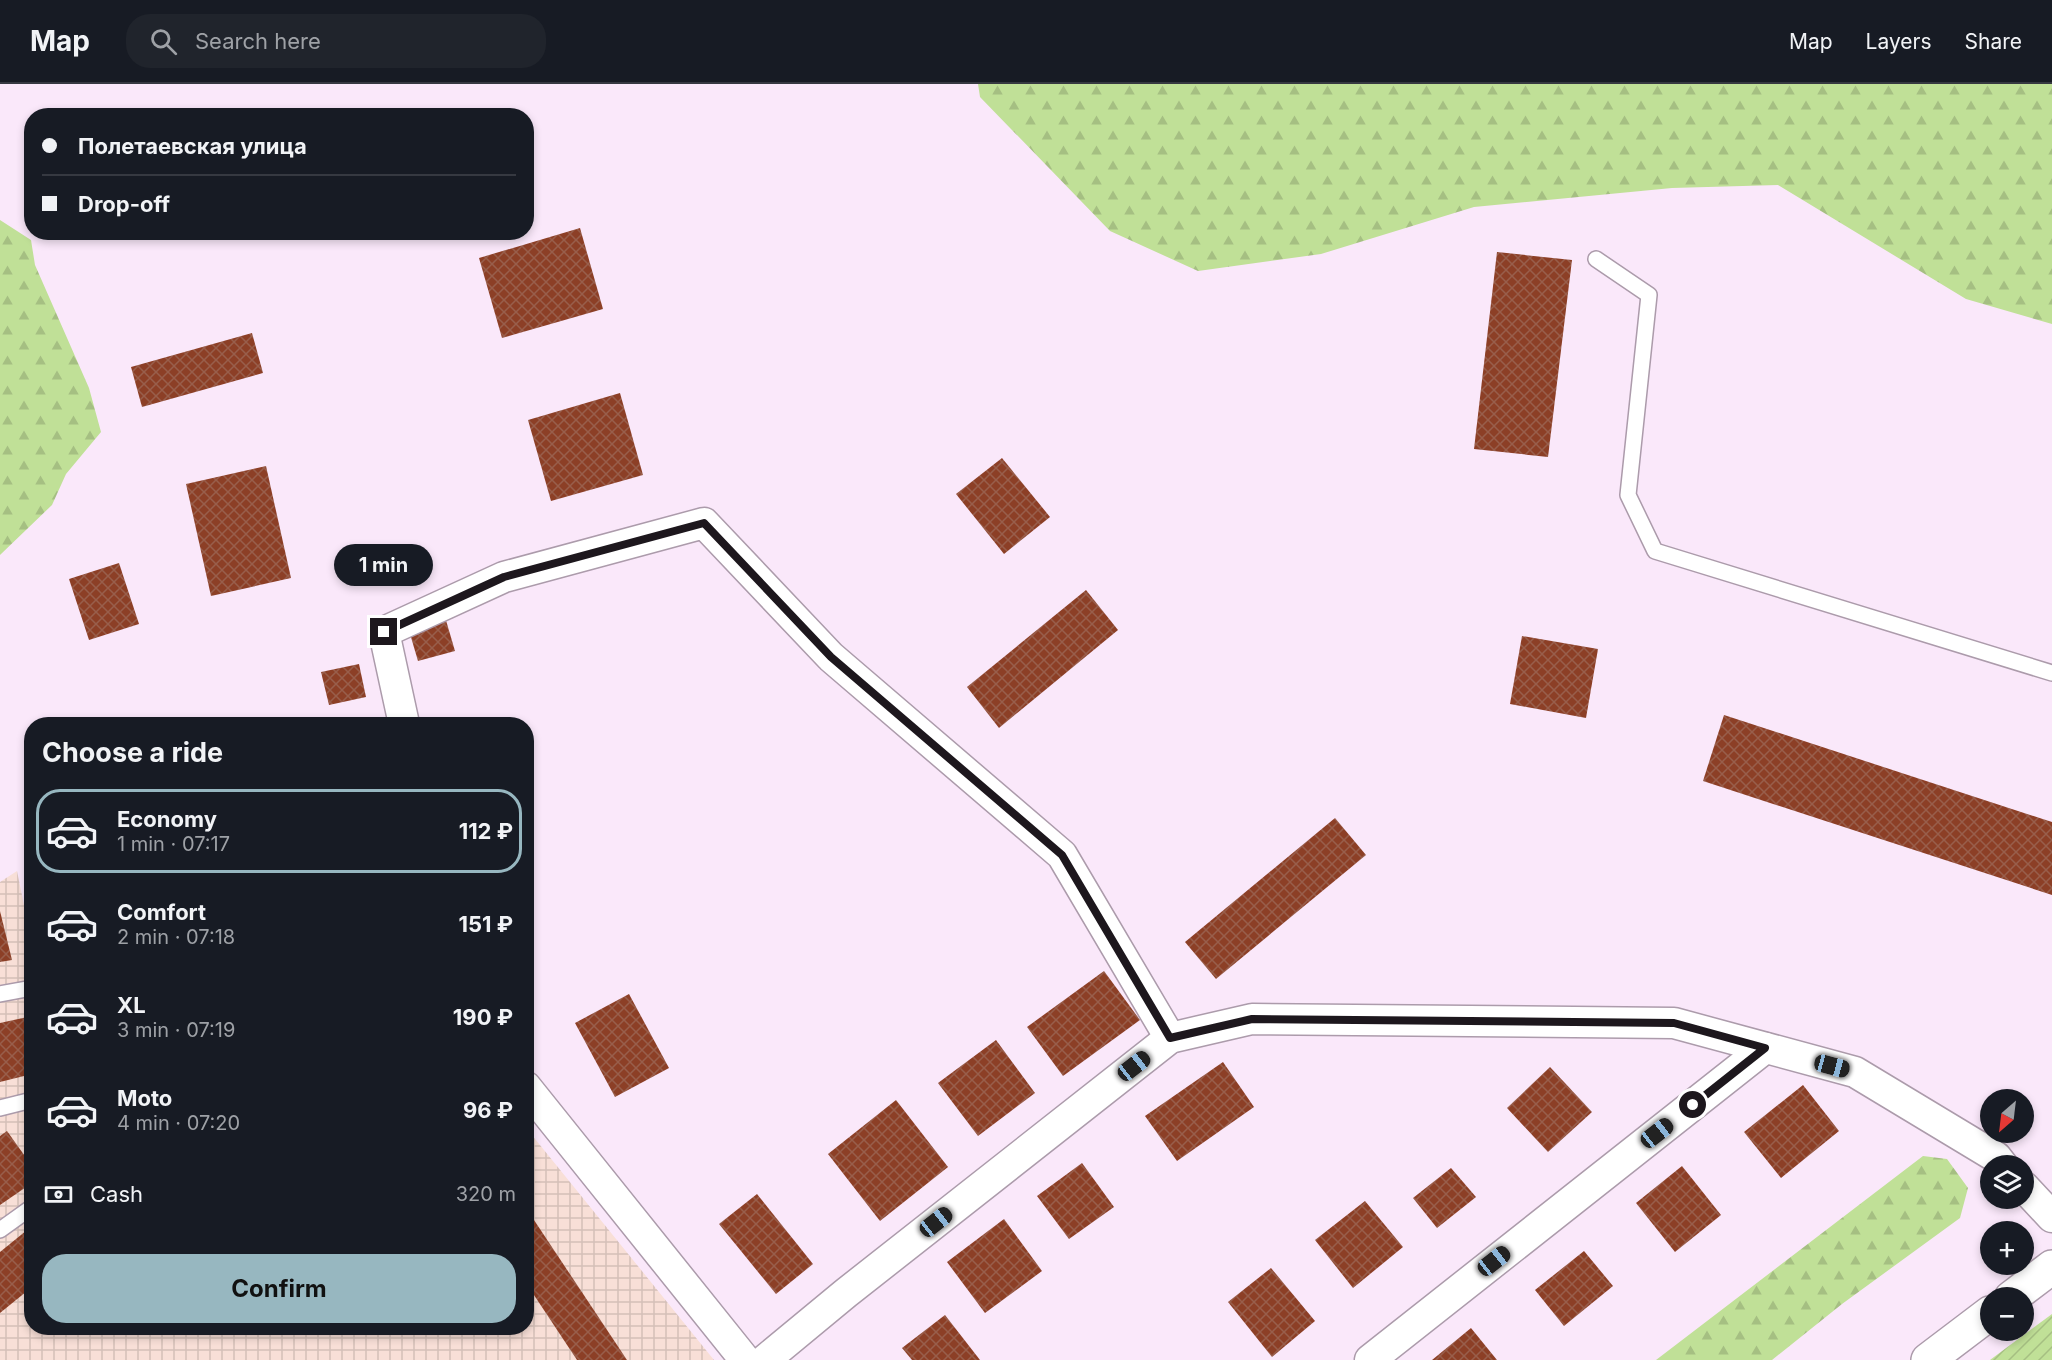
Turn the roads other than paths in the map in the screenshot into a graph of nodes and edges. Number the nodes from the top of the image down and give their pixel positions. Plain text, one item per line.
1 (1596, 259) dead end
2 (2052, 673) edge
3 (402, 717) edge
4 (24, 990) edge
5 (0, 994) edge
6 (1170, 1038) junction
7 (1765, 1048) junction
8 (534, 1097) edge
9 (24, 1102) edge
10 (0, 1108) edge
11 (1992, 1155) edge
12 (2034, 1198) edge
13 (24, 1213) edge
14 (2052, 1217) edge
15 (0, 1230) edge
16 (2052, 1267) edge
17 (2026, 1287) edge
18 (1980, 1322) edge
19 (1944, 1355) edge
20 (745, 1360) edge
21 (765, 1360) edge
22 (1370, 1360) edge

1 - 2 lane
3 - 6 street
4 - 5 lane
6 - 7 street
6 - 21 street
7 - 11 street
7 - 22 street
8 - 20 street
9 - 10 lane
12 - 14 street
13 - 15 lane
16 - 17 street
18 - 19 street

